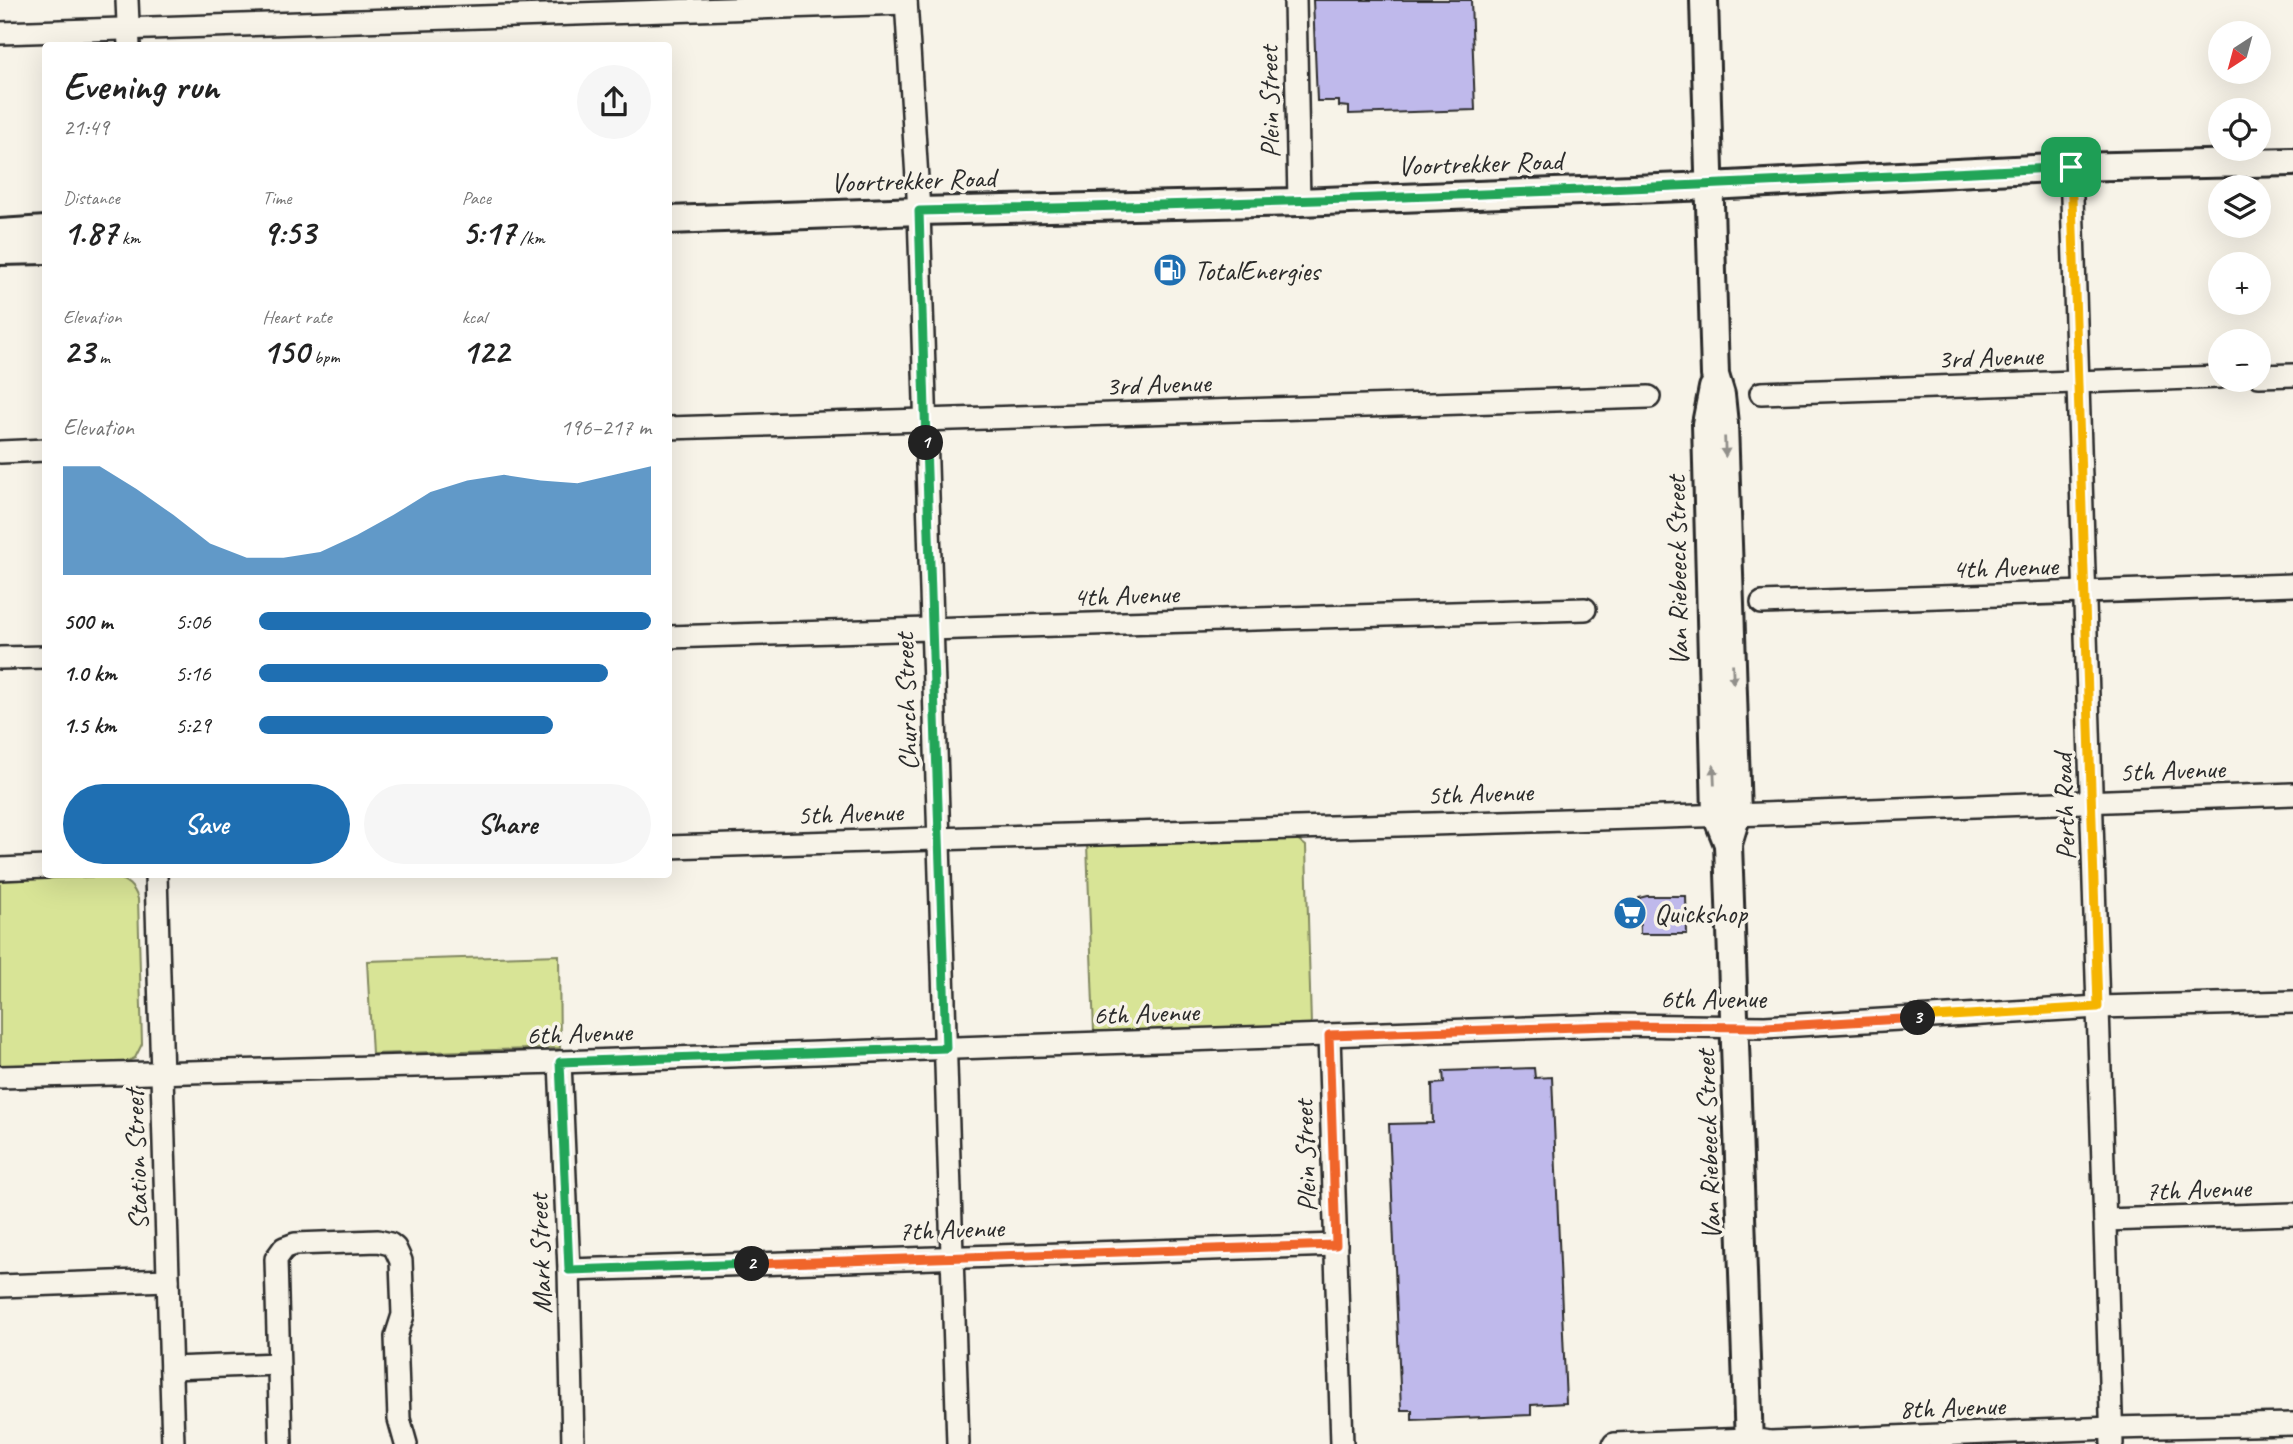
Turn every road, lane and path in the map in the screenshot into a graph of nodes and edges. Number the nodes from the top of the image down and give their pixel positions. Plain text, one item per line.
1 (127, 0) edge
2 (1295, 0) edge
3 (1704, 0) edge
4 (906, 1) edge
5 (0, 33) edge
6 (128, 37) edge
7 (2293, 162) edge
8 (2071, 167) junction
9 (1710, 186) junction
10 (1299, 202) junction
11 (919, 211) junction
12 (672, 220) edge
13 (42, 230) edge
14 (0, 233) edge
15 (42, 250) edge
16 (0, 251) edge
17 (2293, 375) edge
18 (2271, 376) edge
19 (2208, 377) edge
20 (2077, 381) junction
21 (1761, 394) dead end
22 (1649, 397) dead end
23 (926, 419) junction
24 (672, 428) edge
25 (42, 450) edge
26 (0, 452) edge
27 (2293, 585) edge
28 (2084, 592) junction
29 (1762, 603) dead end
30 (1586, 609) dead end
31 (932, 629) junction
32 (672, 637) edge
33 (42, 657) edge
34 (0, 658) edge
35 (2293, 794) edge
36 (2091, 800) junction
37 (1726, 814) junction
38 (939, 838) junction
39 (672, 847) edge
40 (42, 867) edge
41 (0, 869) edge
42 (156, 878) edge
43 (2293, 1002) edge
44 (2098, 1007) junction
45 (1736, 1027) junction
46 (1329, 1035) junction
47 (946, 1048) junction
48 (560, 1062) junction
49 (162, 1072) junction
50 (0, 1077) edge
51 (2293, 1214) edge
52 (2105, 1220) junction
53 (1336, 1245) junction
54 (952, 1257) junction
55 (569, 1270) junction
56 (168, 1280) junction
57 (0, 1286) edge
58 (278, 1364) junction
59 (171, 1368) junction
60 (2293, 1424) edge
61 (2112, 1436) edge
62 (1749, 1441) edge
63 (173, 1444) edge
64 (281, 1444) edge
65 (406, 1444) edge
66 (573, 1444) edge
67 (958, 1444) edge
68 (1342, 1444) edge
69 (1614, 1444) edge

1 - 6 street
2 - 10 street, Plein Street
3 - 9 main road, Van Riebeeck Street
4 - 6 street
4 - 11 street, Church Street
5 - 6 street
7 - 8 main road, Voortrekker Road
8 - 9 main road, Voortrekker Road
8 - 20 street, Perth Road
9 - 10 main road, Voortrekker Road
9 - 37 main road, Van Riebeeck Street
10 - 11 main road, Voortrekker Road
11 - 12 main road, Voortrekker Road
11 - 23 street, Church Street
13 - 14 main road
15 - 16 main road
17 - 18 street
19 - 20 street, 3rd Avenue
20 - 21 street, 3rd Avenue
20 - 28 street, Perth Road
22 - 23 street, 3rd Avenue
23 - 24 street, 3rd Avenue
23 - 31 street, Church Street
25 - 26 street
27 - 28 street, 4th Avenue
28 - 29 street, 4th Avenue
28 - 36 street, Perth Road
30 - 31 street, 4th Avenue
31 - 32 street, 4th Avenue
31 - 38 street, Church Street
33 - 34 street
35 - 36 street, 5th Avenue
36 - 37 street, 5th Avenue
36 - 44 street, Perth Road
37 - 38 street, 5th Avenue
37 - 45 main road, Van Riebeeck Street
38 - 39 street, 5th Avenue
38 - 47 street, Church Street
40 - 41 street
42 - 49 street, Station Street
43 - 44 street, 6th Avenue
44 - 45 street, 6th Avenue
44 - 52 street, Perth Road
45 - 46 street, 6th Avenue
45 - 62 main road, Van Riebeeck Street
46 - 47 street, 6th Avenue
46 - 53 street, Plein Street
47 - 48 street, 6th Avenue
47 - 54 street, Church Street
48 - 49 street, 6th Avenue
48 - 55 street, Mark Street
49 - 50 street, 6th Avenue
49 - 56 street, Station Street
51 - 52 street, 7th Avenue
52 - 61 street, Perth Road
53 - 54 street, 7th Avenue
53 - 68 street, Plein Street
54 - 55 street, 7th Avenue
54 - 67 street, Church Street
55 - 66 street, Mark Street
56 - 57 street
56 - 59 street, Station Street
58 - 59 street
58 - 64 street
58 - 65 street
59 - 63 street, Station Street
60 - 61 street, 8th Avenue
61 - 62 street, 8th Avenue
62 - 69 street, 8th Avenue

